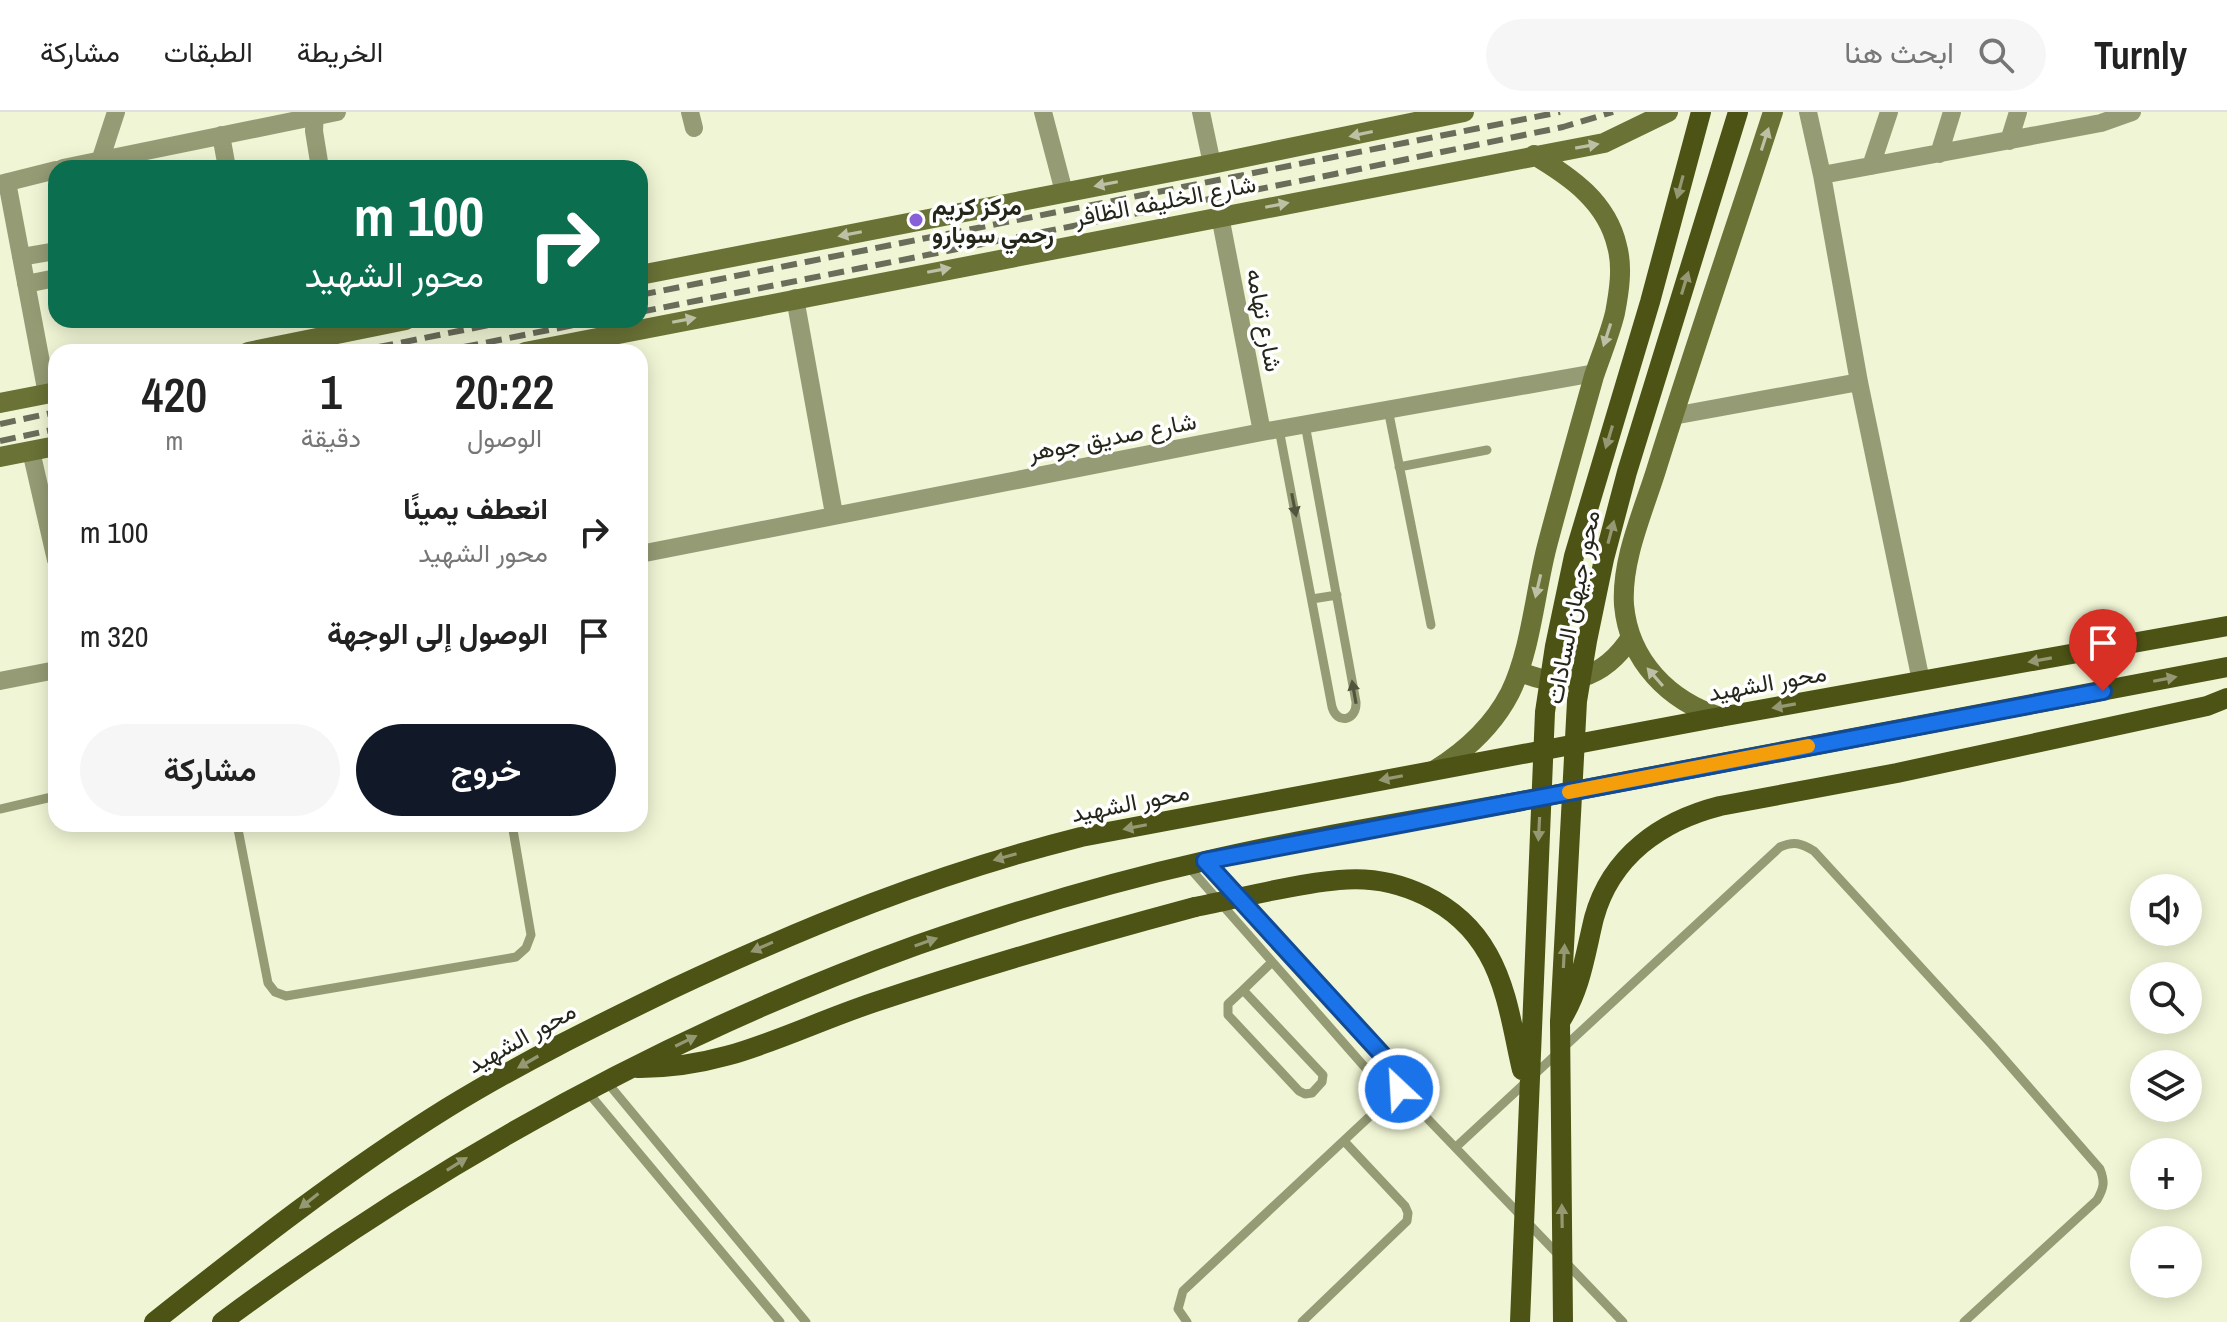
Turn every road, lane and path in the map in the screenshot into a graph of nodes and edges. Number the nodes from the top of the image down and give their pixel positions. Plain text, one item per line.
1 (116, 112) edge
2 (337, 112) edge
3 (1043, 112) edge
4 (1201, 112) edge
5 (1668, 112) edge
6 (1701, 112) edge
7 (1738, 112) edge
8 (1773, 112) edge
9 (1808, 112) edge
10 (1889, 112) edge
11 (1952, 112) edge
12 (2018, 112) edge
13 (2132, 112) edge
14 (1457, 113) edge
15 (315, 114) edge
16 (1643, 120) edge
17 (221, 135) junction
18 (2009, 141) junction
19 (1939, 154) junction
20 (1534, 155) junction
21 (101, 158) junction
22 (93, 160) edge
23 (226, 160) edge
24 (318, 160) edge
25 (1212, 164) junction
26 (1871, 166) junction
27 (48, 172) edge
28 (1822, 175) junction
29 (3, 183) edge
30 (1064, 192) junction
31 (1220, 216) junction
32 (48, 252) edge
33 (21, 257) junction
34 (648, 273) edge
35 (48, 280) edge
36 (26, 284) junction
37 (795, 298) junction
38 (648, 327) edge
39 (341, 328) edge
40 (645, 328) edge
41 (279, 344) edge
42 (565, 344) edge
43 (1595, 373) junction
44 (48, 380) edge
45 (1859, 382) junction
46 (48, 394) edge
47 (0, 403) edge
48 (1388, 409) junction
49 (1673, 416) junction
50 (1305, 424) junction
51 (1270, 430) junction
52 (48, 448) edge
53 (1487, 450) dead end
54 (31, 451) junction
55 (0, 457) edge
56 (1399, 467) junction
57 (834, 514) junction
58 (48, 525) edge
59 (648, 552) edge
60 (1337, 595) junction
61 (1312, 599) junction
62 (1431, 625) dead end
63 (2227, 626) edge
64 (1631, 637) junction
65 (2227, 667) edge
66 (1519, 671) junction
67 (48, 672) edge
68 (0, 681) edge
69 (1921, 681) junction
70 (2227, 698) edge
71 (1720, 717) junction
72 (1435, 770) junction
73 (48, 798) edge
74 (0, 809) edge
75 (239, 832) edge
76 (513, 832) edge
77 (1197, 863) junction
78 (1272, 962) junction
79 (1243, 990) junction
80 (1560, 1022) junction
81 (629, 1068) junction
82 (605, 1080) junction
83 (1399, 1089) junction
84 (586, 1090) junction
85 (1528, 1102) junction
86 (1344, 1141) junction
87 (1456, 1147) junction
88 (154, 1322) edge
89 (222, 1322) edge
90 (780, 1322) edge
91 (806, 1322) edge
92 (1187, 1322) edge
93 (1302, 1322) edge
94 (1520, 1322) edge
95 (1563, 1322) edge
96 (1623, 1322) edge
97 (1964, 1322) edge

1 - 21 street
2 - 15 street
3 - 30 street
4 - 25 street
5 - 16 street, شارع الخليفه الظافر
6 -> 85 main road, محور جيهان السادات, bridge
80 -> 7 main road, محور جيهان السادات, bridge
49 -> 8 street
9 - 28 street
10 - 26 street
11 - 19 street
12 - 18 street
13 - 18 street
14 -> 25 street, شارع الخليفه الظافر
15 - 17 street
15 - 24 street
20 -> 16 street, شارع الخليفه الظافر
17 - 21 street
17 - 23 street
18 - 19 street
19 - 26 street
31 -> 20 street, شارع الخليفه الظافر
20 -> 43 street
21 - 22 street
25 -> 30 street, شارع الخليفه الظافر
26 - 28 street
27 - 29 street
28 - 45 street
29 - 33 street
30 -> 34 street, شارع الخليفه الظافر
37 -> 31 street, شارع الخليفه الظافر
31 - 51 street, شارع تهامه
32 - 33 street
33 - 36 street
35 - 36 street
36 - 44 street
38 -> 37 street, شارع الخليفه الظافر
37 - 57 street
39 - 41 street
42 -> 40 street, شارع الخليفه الظافر
43 - 48 street, شارع صديق جوهر
43 -> 66 street
45 - 49 street
45 - 69 street
46 - 47 street
48 - 50 street, شارع صديق جوهر
48 - 56 lane
49 - 64 street
50 - 51 street, شارع صديق جوهر
50 - 60 lane
51 - 57 street, شارع صديق جوهر
51 -> 61 lane
52 - 54 street
53 - 56 lane
54 - 55 street
54 - 58 street
56 - 62 lane
57 - 59 street, شارع صديق جوهر
60 - 61 lane
61 -> 60 lane
63 -> 69 main road, محور الشهيد
64 - 66 street
71 -> 64 street
77 -> 65 main road
66 - 72 street
67 - 68 street
69 -> 71 main road, محور الشهيد
70 - 80 main road
71 - 72 main road, محور الشهيد
72 -> 88 main road, محور الشهيد
73 - 74 lane
75 - 76 lane
77 - 78 lane
81 -> 77 main road
77 - 83 lane
78 - 79 lane
78 - 83 lane
79 - 79 lane
95 -> 80 main road, محور جيهان السادات, bridge
81 - 82 main road
81 - 85 main road, bridge
82 - 84 main road
82 - 91 lane
83 - 86 lane
83 - 87 lane
89 -> 84 main road
84 - 90 lane
85 - 94 main road, محور جيهان السادات, bridge
86 - 92 lane
86 - 93 lane
87 - 96 lane
87 - 97 lane

